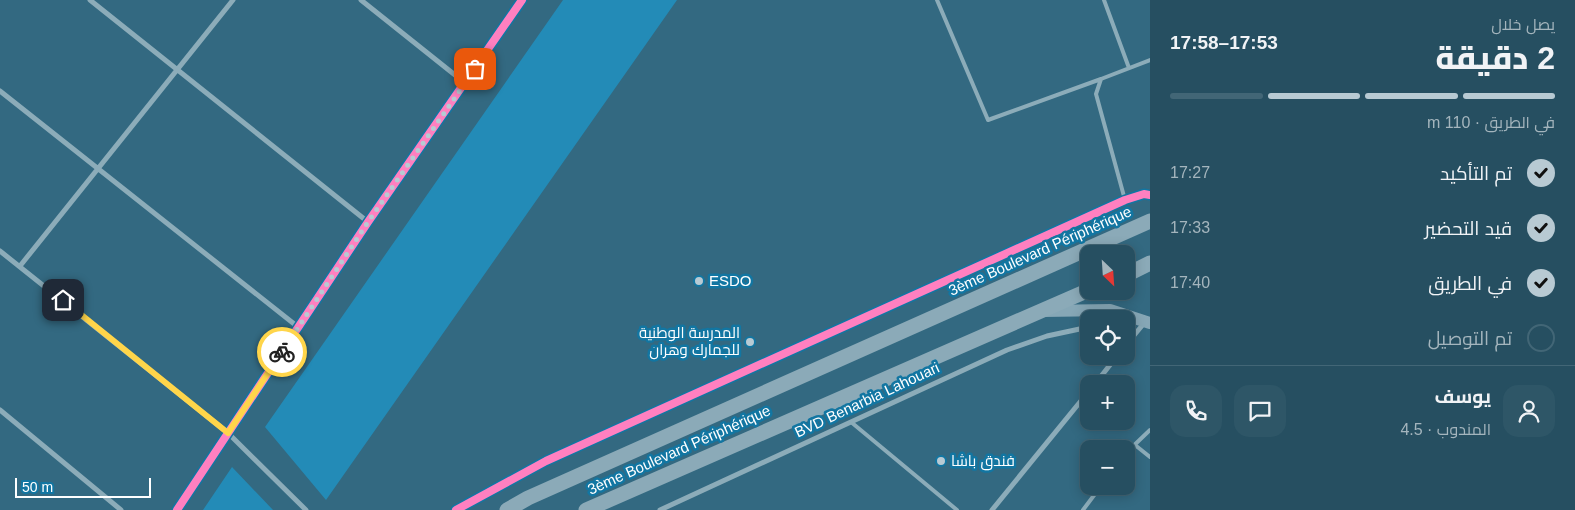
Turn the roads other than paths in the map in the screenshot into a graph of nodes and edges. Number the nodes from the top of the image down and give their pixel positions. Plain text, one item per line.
1 (90, 0) edge
2 (233, 0) edge
3 (361, 0) edge
4 (522, 0) edge
5 (937, 0) edge
6 (1104, 0) edge
7 (1150, 60) edge
8 (1129, 68) junction
9 (177, 70) junction
10 (1101, 79) junction
11 (465, 83) junction
12 (0, 91) edge
13 (97, 169) junction
14 (1150, 195) edge
15 (1125, 200) junction
16 (1150, 221) edge
17 (368, 222) junction
18 (0, 251) edge
19 (1150, 263) edge
20 (20, 266) junction
21 (1135, 270) edge
22 (1080, 294) edge
23 (1038, 312) junction
24 (1148, 322) edge
25 (1135, 323) edge
26 (298, 327) junction
27 (1080, 329) edge
28 (1135, 336) edge
29 (1110, 365) edge
30 (1102, 375) edge
31 (1080, 402) edge
32 (0, 410) edge
33 (850, 421) junction
34 (1150, 430) edge
35 (228, 433) junction
36 (1135, 445) joint
37 (1150, 456) edge
38 (1094, 495) edge
39 (121, 510) edge
40 (177, 510) edge
41 (306, 510) edge
42 (456, 510) edge
43 (507, 510) edge
44 (586, 510) edge
45 (660, 510) edge
46 (957, 510) edge
47 (992, 510) edge
48 (1083, 510) edge

1 - 9 street
2 - 9 street
3 - 11 street
4 - 11 street
5 - 10 lane
6 - 8 lane
7 - 8 lane
8 - 10 lane
9 - 13 street
9 - 17 street
10 - 15 lane
11 - 17 street
12 - 13 street
13 - 20 street
13 - 26 street
14 - 15 street
15 - 42 street
16 - 43 highway, 3ème Boulevard Périphérique
17 - 26 street
18 - 20 street
19 - 21 highway
20 - 35 street
22 - 23 highway, 3ème Boulevard Périphérique
23 - 24 street
23 - 44 highway, 3ème Boulevard Périphérique
24 - 25 street
24 - 28 street
26 - 35 street
27 - 33 street, BVD Benarbia Lahouari
29 - 30 street
31 - 47 street
32 - 39 street
33 - 45 street, BVD Benarbia Lahouari
33 - 46 lane
34 - 36 lane
35 - 40 street
35 - 41 street
36 - 37 lane
38 - 48 lane

